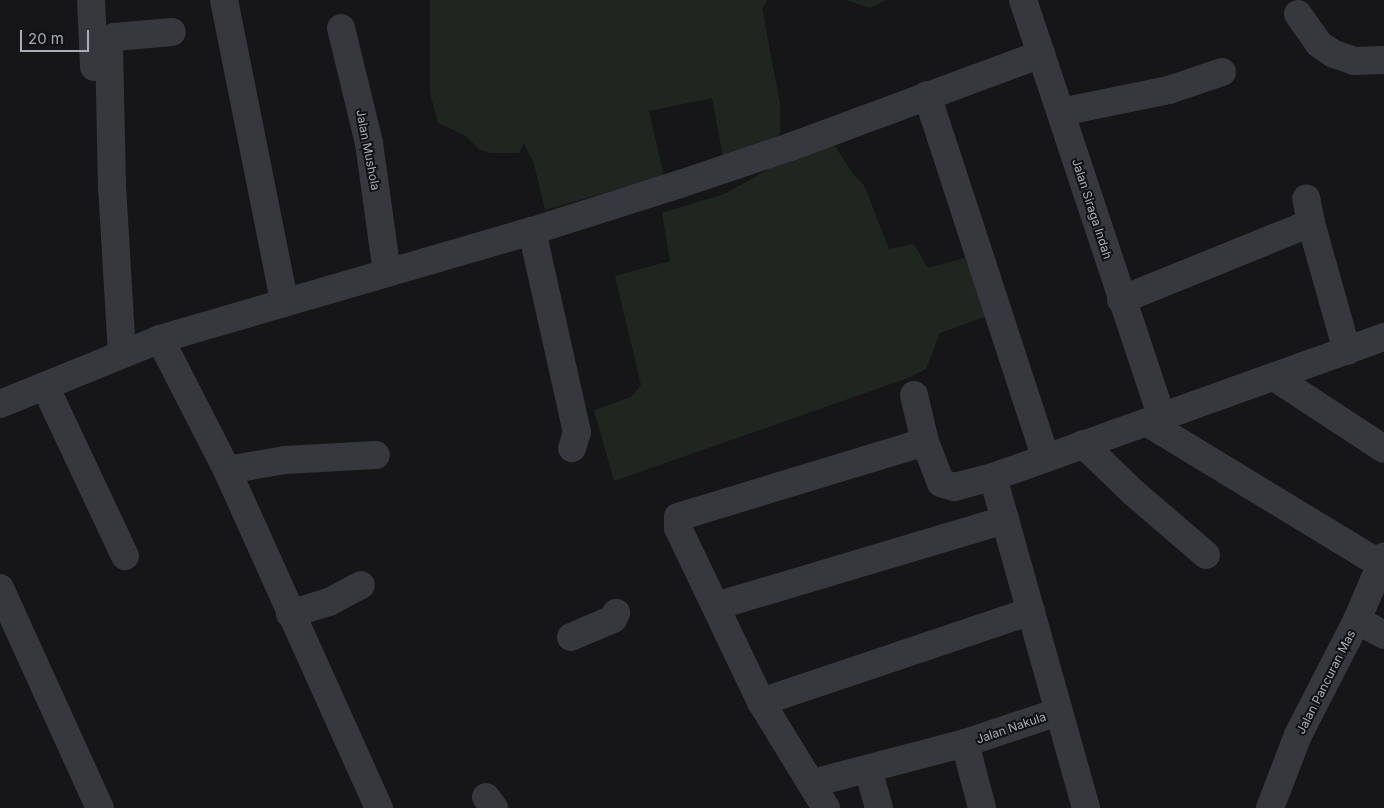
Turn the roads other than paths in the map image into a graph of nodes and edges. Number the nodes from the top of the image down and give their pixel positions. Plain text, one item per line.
1 (91, 0) edge
2 (224, 0) edge
3 (1023, 0) edge
4 (1298, 14) dead end
5 (341, 28) dead end
6 (172, 32) dead end
7 (1041, 54) junction
8 (1384, 60) edge
9 (1222, 72) dead end
10 (927, 96) junction
11 (1061, 112) junction
12 (112, 186) junction
13 (532, 231) junction
14 (387, 272) junction
15 (1121, 300) junction
16 (284, 301) junction
17 (1384, 337) edge
18 (160, 339) junction
19 (1347, 350) junction
20 (122, 354) junction
21 (1274, 377) junction
22 (45, 386) junction
23 (914, 395) dead end
24 (0, 404) edge
25 (1155, 420) junction
26 (925, 442) junction
27 (1083, 444) junction
28 (572, 448) dead end
29 (1384, 449) edge
30 (376, 455) dead end
31 (1045, 456) junction
32 (228, 470) junction
33 (993, 477) junction
34 (1005, 520) junction
35 (1206, 555) dead end
36 (125, 556) dead end
37 (1382, 560) edge
38 (361, 585) dead end
39 (0, 588) edge
40 (716, 606) junction
41 (1031, 611) junction
42 (616, 613) dead end
43 (290, 614) junction
44 (1357, 620) junction
45 (1384, 636) edge
46 (571, 637) dead end
47 (761, 702) junction
48 (1058, 712) junction
49 (964, 743) junction
50 (868, 769) junction
51 (812, 783) junction
52 (100, 808) edge
53 (379, 808) edge
54 (826, 808) edge
55 (879, 808) edge
56 (982, 808) edge
57 (1086, 808) edge
58 (1270, 808) edge

1 - 12 street
2 - 16 street
3 - 7 street, Jalan Siraga Indah
4 - 8 street
5 - 14 street, Jalan Mushola
6 - 12 street
7 - 10 street
7 - 11 street, Jalan Siraga Indah
9 - 11 street
10 - 13 street
10 - 31 street
11 - 15 street, Jalan Siraga Indah
12 - 20 street
13 - 14 street
13 - 28 street
14 - 16 street
15 - 19 street
15 - 25 street, Jalan Siraga Indah
16 - 18 street
17 - 19 street
18 - 20 street
18 - 32 street
19 - 21 street
20 - 22 street
21 - 25 street
21 - 29 street
22 - 24 street
22 - 36 street
23 - 26 street
25 - 27 street
25 - 37 street
26 - 33 street
26 - 40 street
27 - 31 street
27 - 35 street
30 - 32 street
31 - 33 street
32 - 43 street
33 - 34 street
34 - 40 street
34 - 41 street
37 - 44 street, Jalan Pancuran Mas
38 - 43 street
39 - 52 street
40 - 47 street
41 - 47 street
41 - 48 street
42 - 46 street
43 - 53 street
44 - 45 street
44 - 58 street, Jalan Pancuran Mas
47 - 51 street
48 - 49 street, Jalan Nakula
48 - 57 street
49 - 50 street, Jalan Nakula
49 - 56 street
50 - 51 street, Jalan Nakula
50 - 55 street
51 - 54 street

